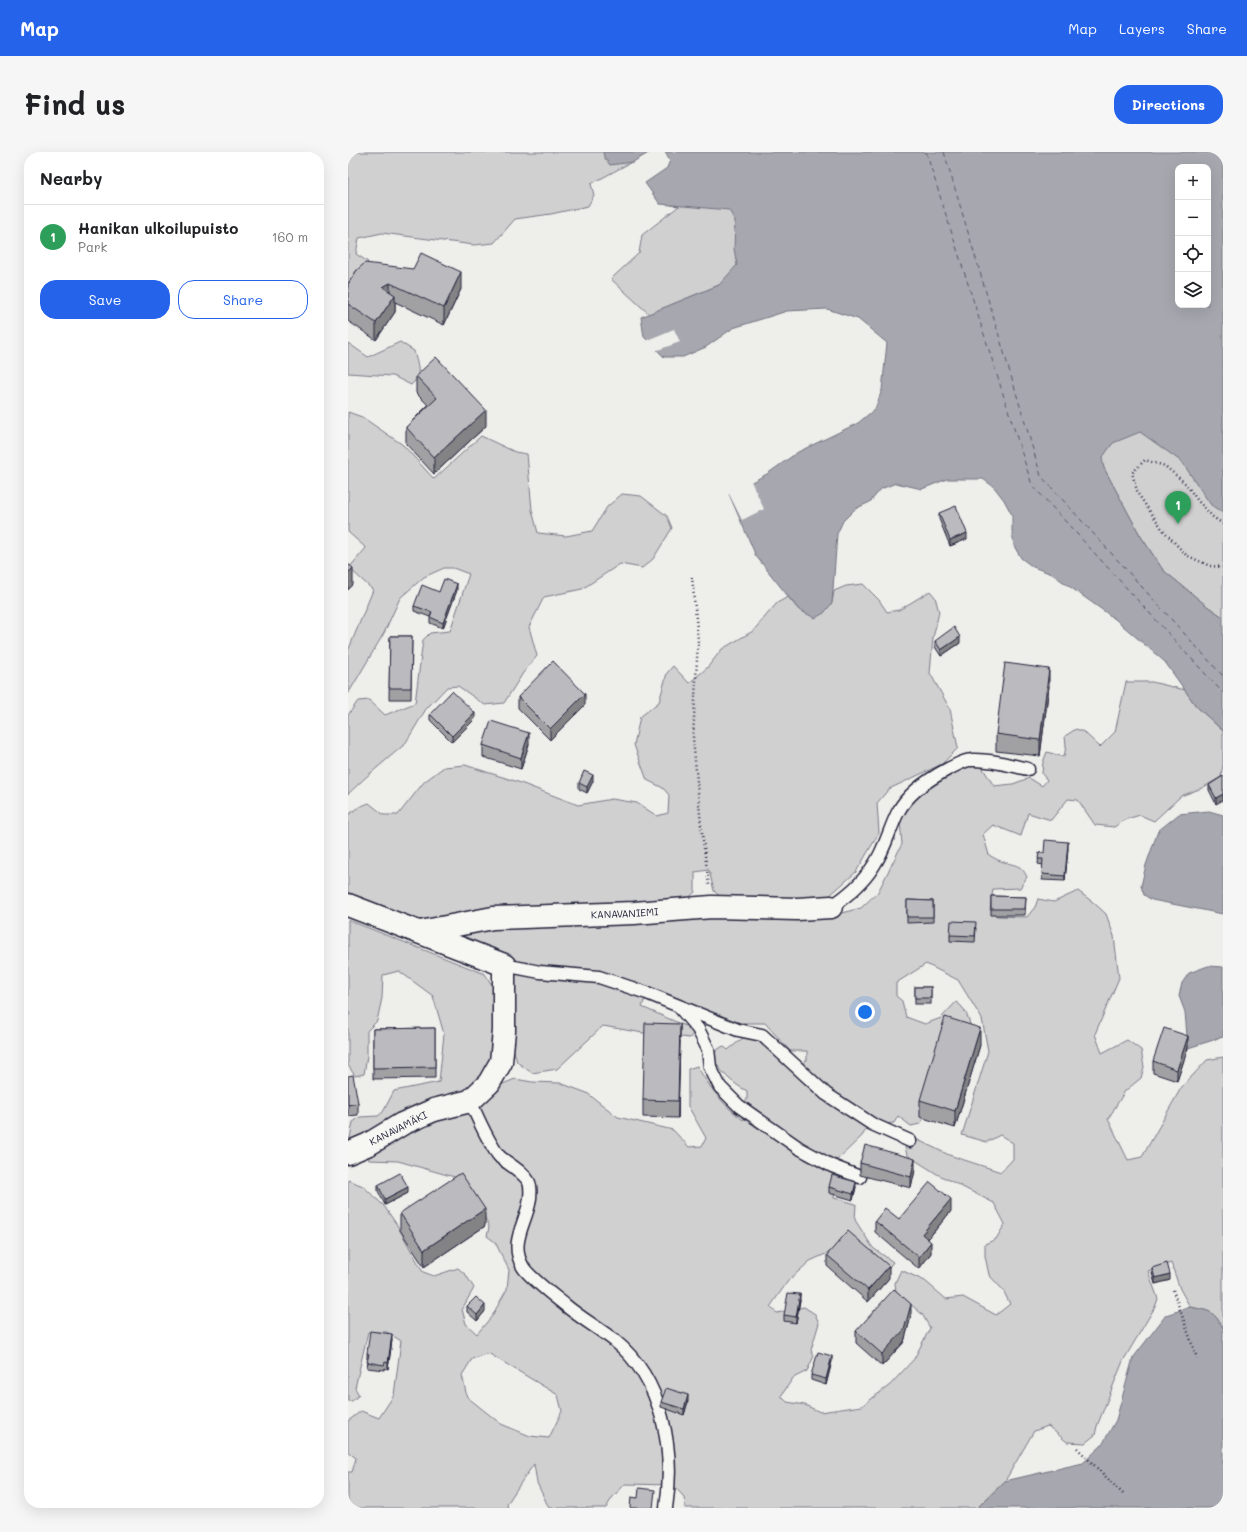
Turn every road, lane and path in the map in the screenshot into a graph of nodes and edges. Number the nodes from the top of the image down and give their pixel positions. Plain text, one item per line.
1 (1223, 524) edge
2 (1223, 567) edge
3 (692, 577) dead end
4 (1028, 769) dead end
5 (348, 905) edge
6 (712, 907) junction
7 (831, 907) joint
8 (420, 932) junction
9 (504, 965) junction
10 (680, 1008) junction
11 (470, 1101) junction
12 (910, 1141) dead end
13 (348, 1154) edge
14 (860, 1178) dead end
15 (1173, 1290) dead end
16 (1197, 1358) dead end
17 (1077, 1448) dead end
18 (1125, 1496) dead end
19 (666, 1508) edge

1 - 2 path
3 - 6 path
4 - 7 lane
5 - 8 street
6 - 7 street, KANAVANIEMI
6 - 8 street, KANAVANIEMI
8 - 9 street
9 - 10 lane
9 - 11 street, KANAVAMÄKI
10 - 12 lane
10 - 14 lane
11 - 13 street, KANAVAMÄKI
11 - 19 lane
15 - 16 path
17 - 18 path

